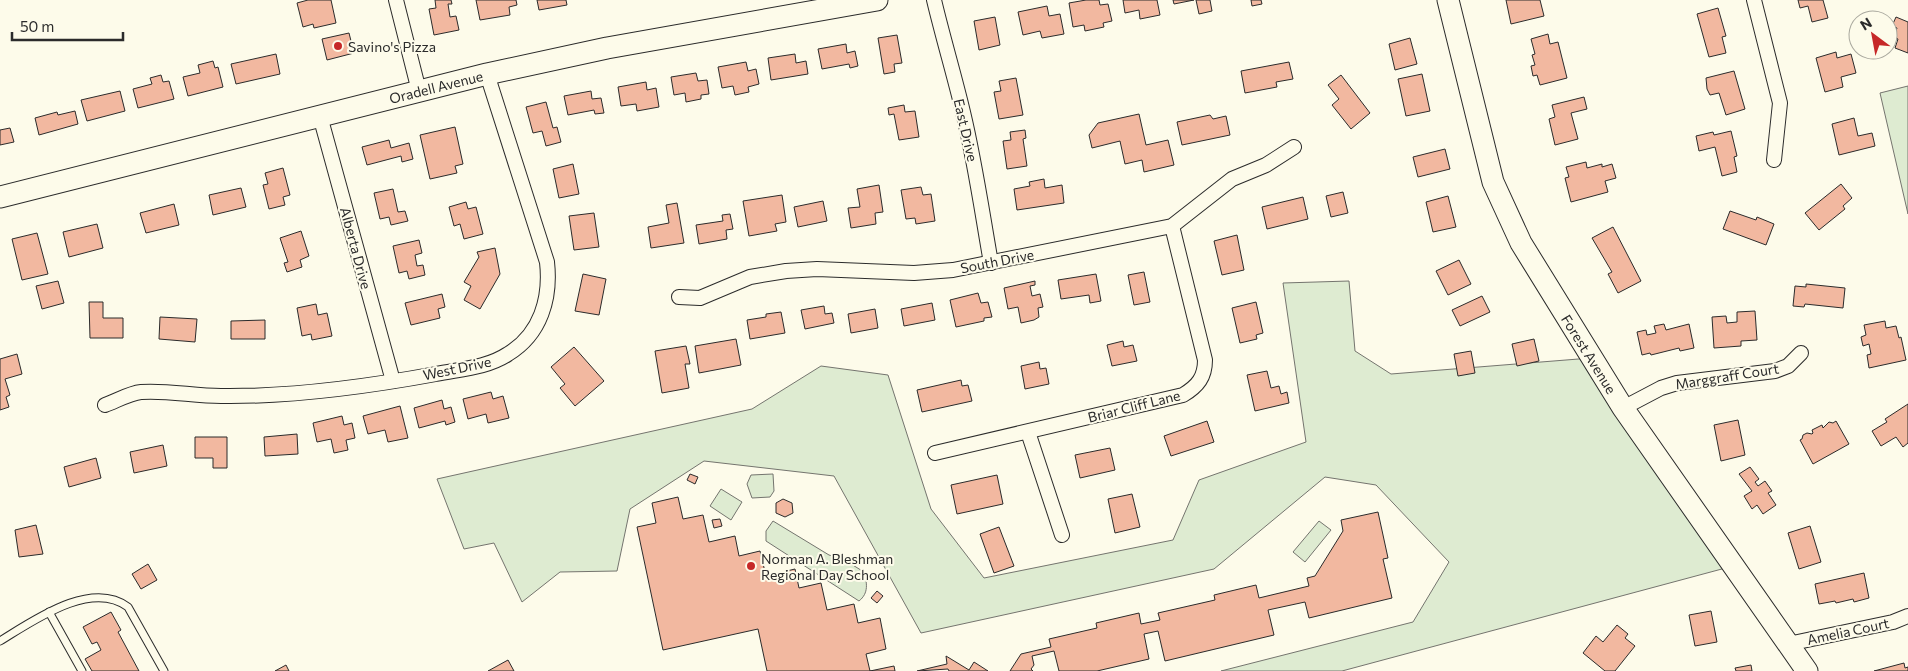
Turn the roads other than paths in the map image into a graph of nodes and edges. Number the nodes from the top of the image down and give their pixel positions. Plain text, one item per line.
1 (396, 0) edge
2 (877, 0) edge
3 (934, 0) edge
4 (1448, 0) edge
5 (1754, 0) edge
6 (487, 74) junction
7 (419, 91) junction
8 (320, 116) junction
9 (1294, 147) dead end
10 (1774, 160) dead end
11 (0, 197) edge
12 (1172, 226) junction
13 (991, 263) junction
14 (679, 297) dead end
15 (1801, 353) dead end
16 (393, 381) junction
17 (105, 405) dead end
18 (1623, 408) junction
19 (1028, 432) junction
20 (935, 453) dead end
21 (1062, 535) dead end
22 (49, 612) junction
23 (1908, 616) edge
24 (0, 641) edge
25 (1788, 644) junction
26 (82, 671) edge
27 (164, 671) edge
28 (1807, 671) edge

1 - 7 street
2 - 6 main road, Oradell Avenue
3 - 13 street, East Drive
4 - 18 main road, Forest Avenue
5 - 10 street
6 - 7 main road, Oradell Avenue
6 - 16 street, West Drive
7 - 8 main road, Oradell Avenue
8 - 11 main road, Oradell Avenue
8 - 16 street, Alberta Drive
9 - 12 street, South Drive
12 - 13 street, South Drive
12 - 19 street, Briar Cliff Lane
13 - 14 street, South Drive
15 - 18 street, Marggraff Court
16 - 17 street, West Drive
18 - 25 main road, Forest Avenue
19 - 20 street, Briar Cliff Lane
19 - 21 street
22 - 24 lane
22 - 26 lane
22 - 27 lane
23 - 25 street, Amelia Court
25 - 28 main road, Forest Avenue

